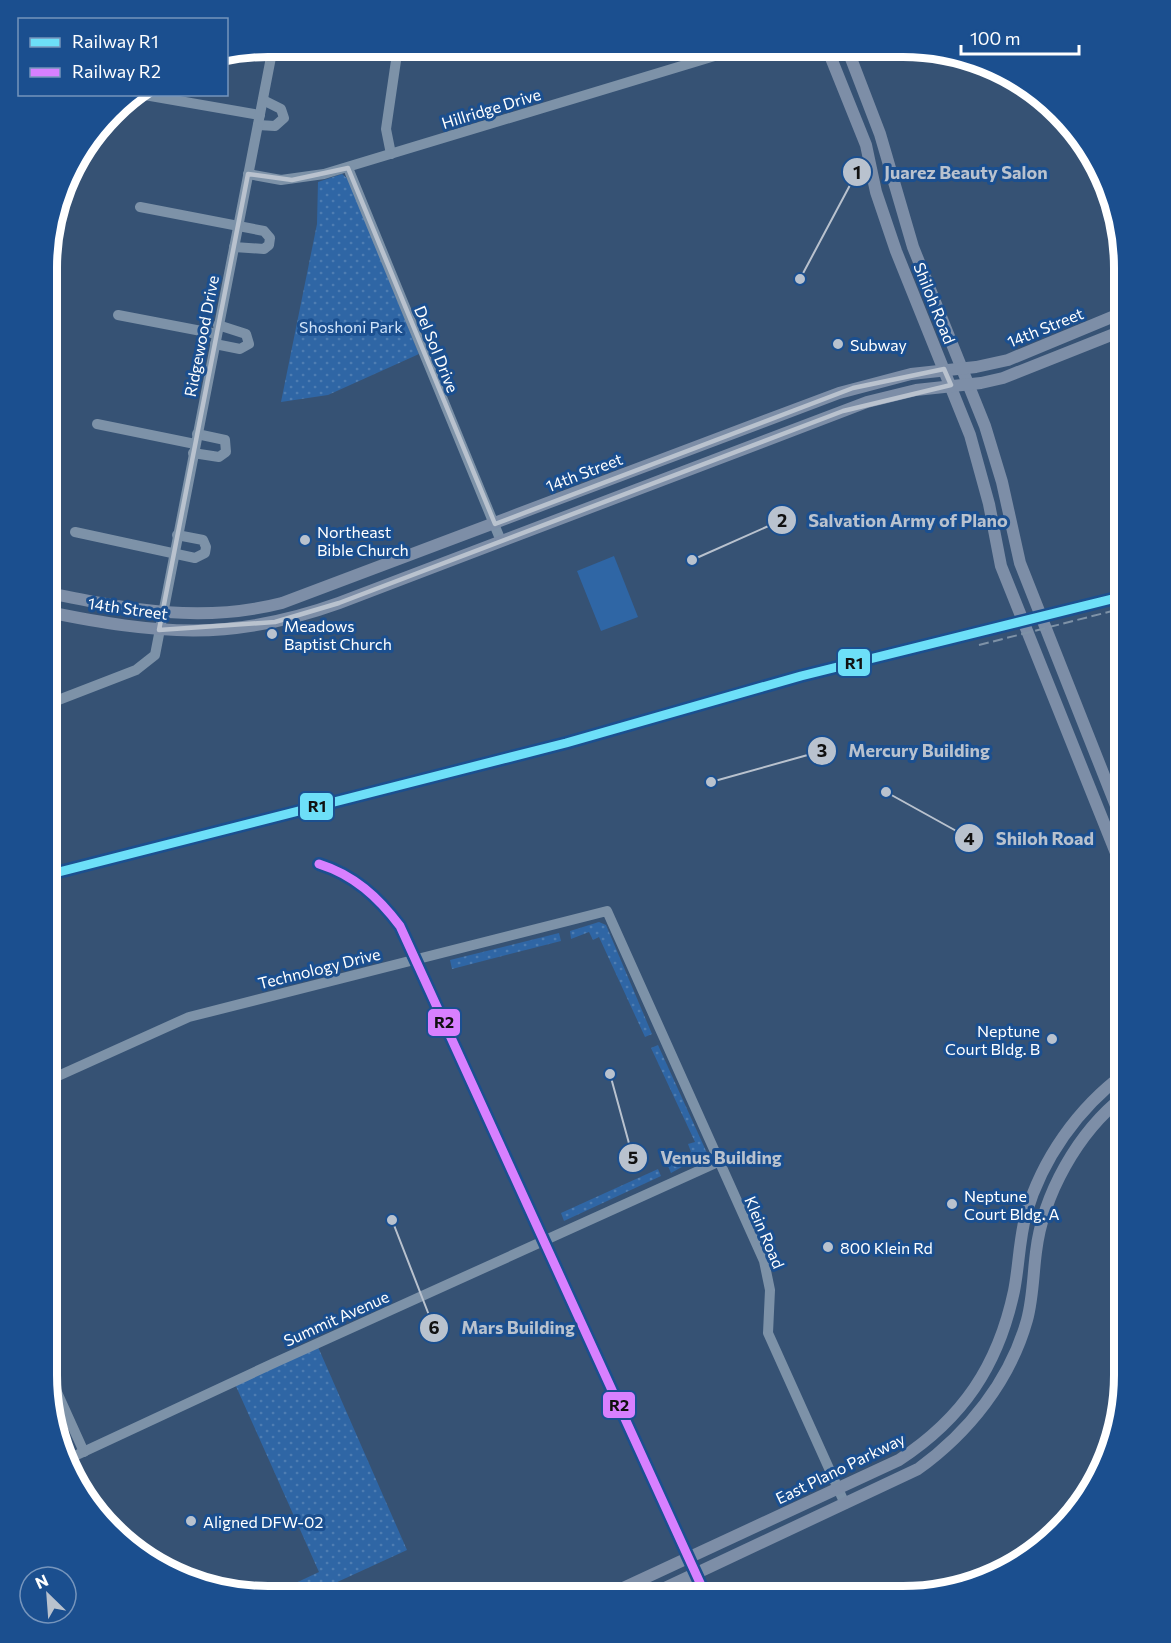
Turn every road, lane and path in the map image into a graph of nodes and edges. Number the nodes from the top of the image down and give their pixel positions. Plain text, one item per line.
1 (271, 57) edge
2 (397, 57) edge
3 (711, 57) edge
4 (831, 57) edge
5 (850, 57) edge
6 (148, 96) edge
7 (262, 100) junction
8 (259, 120) junction
9 (392, 154) junction
10 (348, 168) junction
11 (248, 174) junction
12 (140, 207) dead end
13 (238, 226) junction
14 (234, 247) junction
15 (913, 247) junction
16 (896, 251) junction
17 (118, 315) dead end
18 (1114, 317) edge
19 (217, 334) junction
20 (1114, 334) edge
21 (963, 368) junction
22 (944, 369) junction
23 (951, 385) junction
24 (970, 385) junction
25 (775, 418) junction
26 (97, 424) dead end
27 (782, 434) junction
28 (195, 444) junction
29 (647, 465) junction
30 (654, 483) junction
31 (495, 524) junction
32 (75, 532) dead end
33 (177, 535) junction
34 (501, 541) junction
35 (1016, 547) junction
36 (998, 551) junction
37 (173, 553) junction
38 (383, 566) junction
39 (390, 584) junction
40 (57, 595) edge
41 (254, 609) junction
42 (57, 613) edge
43 (161, 614) junction
44 (257, 625) junction
45 (159, 630) junction
46 (57, 700) edge
47 (1114, 801) edge
48 (1114, 849) edge
49 (607, 911) joint
50 (57, 1076) edge
51 (1114, 1083) edge
52 (1114, 1105) edge
53 (1054, 1151) junction
54 (1068, 1160) junction
55 (718, 1162) junction
56 (977, 1385) junction
57 (992, 1395) junction
58 (58, 1396) edge
59 (84, 1452) junction
60 (74, 1457) edge
61 (838, 1490) junction
62 (844, 1504) junction
63 (664, 1569) junction
64 (627, 1586) edge
65 (671, 1586) joint

1 - 7 street, Ridgewood Drive
2 - 9 street
3 - 9 street, Hillridge Drive
4 - 16 main road, Shiloh Road
5 - 15 main road, Shiloh Road
6 - 8 street
7 - 8 street, Ridgewood Drive
7 - 8 street
8 - 11 street, Ridgewood Drive
9 - 10 street, Hillridge Drive
10 - 11 street, Hillridge Drive
10 - 31 street, Del Sol Drive
11 - 13 street, Ridgewood Drive
12 - 13 street
13 - 14 street, Ridgewood Drive
13 - 14 street
14 - 19 street, Ridgewood Drive
15 - 16 main road
15 - 21 main road, Shiloh Road
16 - 22 main road, Shiloh Road
17 - 19 street
18 - 21 main road, 14th Street
19 - 28 street, Ridgewood Drive
20 - 24 main road, 14th Street
21 - 22 main road, 14th Street
21 - 24 main road, Shiloh Road
22 - 23 main road, Shiloh Road
22 - 25 main road, 14th Street
23 - 24 main road, 14th Street
23 - 27 main road, 14th Street
23 - 36 main road, Shiloh Road
24 - 35 main road, Shiloh Road
25 - 27 main road
25 - 29 main road, 14th Street
26 - 28 street
27 - 30 main road, 14th Street
28 - 33 street, Ridgewood Drive
29 - 30 main road
29 - 31 main road, 14th Street
30 - 34 main road, 14th Street
31 - 34 street, Del Sol Drive
31 - 38 main road, 14th Street
32 - 37 street
33 - 37 street, Ridgewood Drive
33 - 37 street
34 - 39 main road, 14th Street
35 - 36 main road
35 - 47 main road, Shiloh Road
36 - 48 main road, Shiloh Road
37 - 43 street, Ridgewood Drive
38 - 39 main road
38 - 41 main road, 14th Street
39 - 44 main road, 14th Street
40 - 43 main road, 14th Street
41 - 43 main road, 14th Street
41 - 44 main road
42 - 45 main road, 14th Street
43 - 45 street, Ridgewood Drive
44 - 45 main road, 14th Street
45 - 46 street, Ridgewood Drive
49 - 50 street, Technology Drive
49 - 55 street, Klein Road
51 - 53 main road, East Plano Parkway
52 - 54 main road, East Plano Parkway
53 - 54 main road
53 - 56 main road, East Plano Parkway
54 - 57 main road, East Plano Parkway
55 - 59 street, Summit Avenue
55 - 61 street, Klein Road
56 - 57 main road
56 - 61 main road, East Plano Parkway
57 - 62 main road, East Plano Parkway
58 - 59 street
59 - 60 street, Summit Avenue
61 - 62 street, Klein Road
61 - 63 main road, East Plano Parkway
62 - 65 main road, East Plano Parkway
63 - 64 main road, East Plano Parkway
63 - 65 main road

